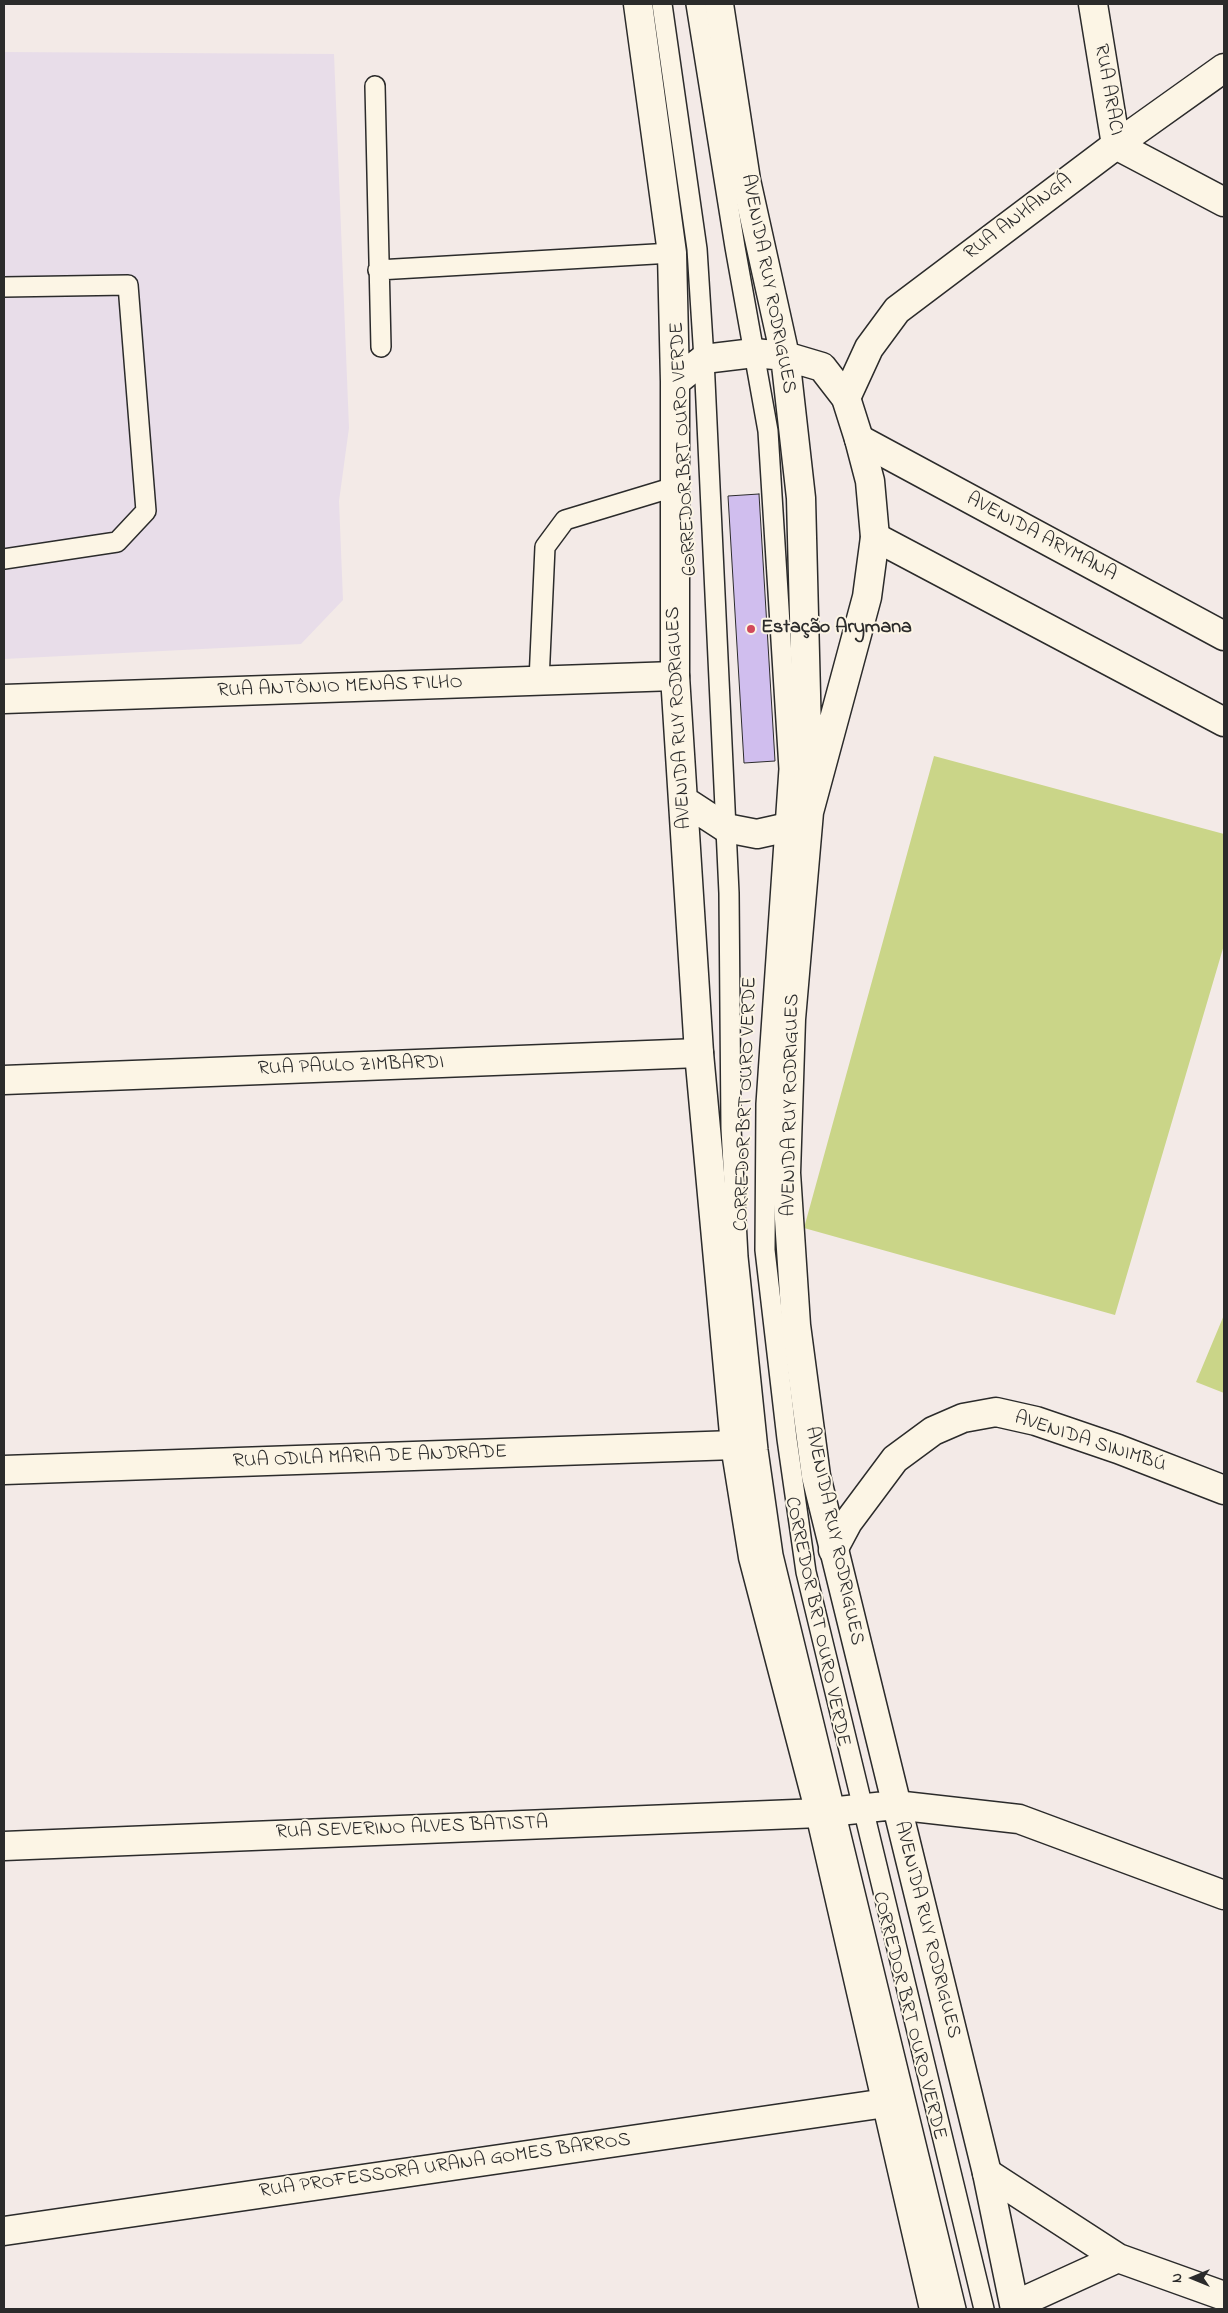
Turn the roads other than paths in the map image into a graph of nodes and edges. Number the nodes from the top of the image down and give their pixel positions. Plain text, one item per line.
1 (638, 4) edge
2 (662, 4) edge
3 (696, 4) edge
4 (719, 4) edge
5 (1092, 4) edge
6 (1224, 68) edge
7 (375, 86) dead end
8 (1116, 145) junction
9 (1224, 202) edge
10 (672, 253) junction
11 (378, 270) junction
12 (4, 287) edge
13 (381, 347) dead end
14 (754, 353) junction
15 (785, 356) junction
16 (704, 360) junction
17 (675, 382) junction
18 (846, 398) junction
19 (859, 439) junction
20 (674, 487) junction
21 (875, 537) junction
22 (4, 559) edge
23 (1224, 636) edge
24 (675, 676) junction
25 (539, 681) junction
26 (4, 699) edge
27 (1224, 722) edge
28 (683, 800) junction
29 (809, 812) junction
30 (726, 828) junction
31 (784, 828) junction
32 (699, 1053) junction
33 (4, 1080) edge
34 (735, 1445) junction
35 (4, 1470) edge
36 (1224, 1490) edge
37 (833, 1550) junction
38 (895, 1805) junction
39 (863, 1808) junction
40 (828, 1812) junction
41 (4, 1846) edge
42 (1224, 1895) edge
43 (886, 2103) junction
44 (987, 2173) junction
45 (4, 2231) edge
46 (1118, 2258) junction
47 (1224, 2296) edge
48 (1015, 2307) edge
49 (934, 2309) edge
50 (956, 2309) edge
51 (984, 2309) edge

1 - 10 main road, AVENIDA RUY RODRIGUES
2 - 16 lane, CORREDOR BRT OURO VERDE
3 - 14 lane, CORREDOR BRT OURO VERDE
4 - 15 main road, AVENIDA RUY RODRIGUES
5 - 8 main road, RUA ARACI
6 - 8 main road, RUA ANHANGÁ
7 - 11 lane
8 - 9 main road, RUA ARACI
8 - 18 main road, RUA ANHANGÁ
10 - 11 lane
10 - 17 main road, AVENIDA RUY RODRIGUES
11 - 13 lane
12 - 22 lane
14 - 15 main road
14 - 16 main road
14 - 31 lane, CORREDOR BRT OURO VERDE
15 - 18 main road
15 - 29 main road, AVENIDA RUY RODRIGUES
16 - 17 main road
16 - 30 lane, CORREDOR BRT OURO VERDE
17 - 20 main road, AVENIDA RUY RODRIGUES
18 - 19 main road
19 - 21 main road
19 - 23 main road, AVENIDA ARYMANA
20 - 24 main road, AVENIDA RUY RODRIGUES
20 - 25 lane
21 - 27 main road
21 - 29 main road
24 - 25 main road, RUA ANTÔNIO MENAS FILHO
24 - 28 main road, AVENIDA RUY RODRIGUES
25 - 26 main road, RUA ANTÔNIO MENAS FILHO
28 - 30 main road
28 - 32 main road, AVENIDA RUY RODRIGUES
29 - 31 main road
29 - 37 main road, AVENIDA RUY RODRIGUES
30 - 31 main road
30 - 40 lane, CORREDOR BRT OURO VERDE
31 - 39 lane, CORREDOR BRT OURO VERDE
32 - 33 main road, RUA PAULO ZIMBARDI
32 - 34 main road, AVENIDA RUY RODRIGUES
34 - 35 main road, RUA ODILA MARIA DE ANDRADE
34 - 40 main road, AVENIDA RUY RODRIGUES
36 - 37 main road, AVENIDA SINIMBÚ
37 - 38 main road, AVENIDA RUY RODRIGUES
38 - 39 main road, RUA SEVERINO ALVES BATISTA
38 - 42 main road, RUA SEVERINO ALVES BATISTA
38 - 44 main road, AVENIDA RUY RODRIGUES
39 - 40 main road, RUA SEVERINO ALVES BATISTA
39 - 51 lane, CORREDOR BRT OURO VERDE
40 - 41 main road, RUA SEVERINO ALVES BATISTA
40 - 43 main road, AVENIDA RUY RODRIGUES
40 - 50 lane, CORREDOR BRT OURO VERDE
43 - 45 main road, RUA PROFESSORA URANA GOMES BARROS
43 - 49 main road, AVENIDA RUY RODRIGUES
44 - 46 main road
44 - 48 main road, AVENIDA RUY RODRIGUES
46 - 47 main road
46 - 48 main road

